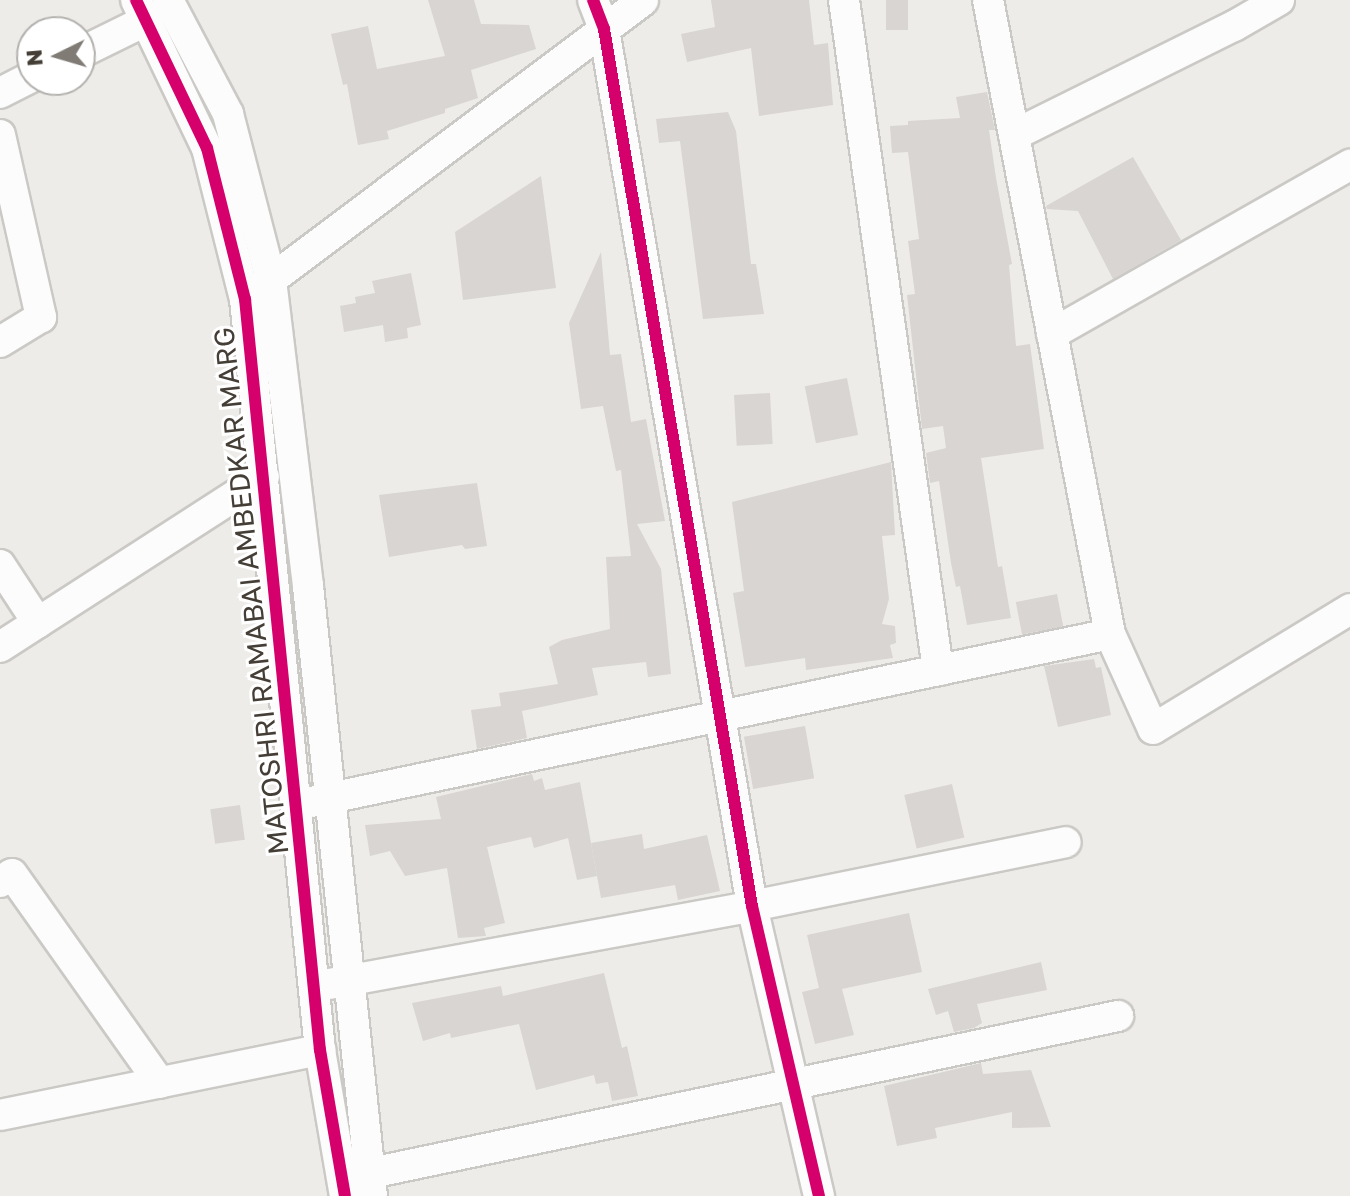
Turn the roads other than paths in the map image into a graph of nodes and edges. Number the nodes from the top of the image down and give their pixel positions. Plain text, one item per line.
1 (168, 0) edge
2 (593, 0) edge
3 (643, 0) edge
4 (844, 0) edge
5 (988, 0) edge
6 (1279, 0) edge
7 (140, 11) edge
8 (604, 29) junction
9 (96, 42) edge
10 (0, 135) edge
11 (1014, 135) junction
12 (1350, 165) edge
13 (271, 280) junction
14 (245, 299) junction
15 (1052, 334) junction
16 (0, 342) edge
17 (264, 477) junction
18 (0, 565) edge
19 (1350, 609) edge
20 (38, 623) junction
21 (1110, 634) junction
22 (0, 647) edge
23 (938, 670) junction
24 (720, 717) junction
25 (330, 798) junction
26 (297, 805) junction
27 (1066, 842) dead end
28 (0, 882) edge
29 (752, 906) junction
30 (348, 980) junction
31 (315, 986) junction
32 (1118, 1016) dead end
33 (320, 1050) junction
34 (793, 1082) junction
35 (160, 1083) junction
36 (0, 1115) edge
37 (357, 1186) edge
38 (819, 1196) edge

1 - 13 street
2 - 8 street
3 - 8 street
4 - 23 street
5 - 11 street
6 - 11 street
7 - 9 street
7 - 14 street, MATOSHRI RAMABAI AMBEDKAR MARG
8 - 13 street
8 - 24 street
10 - 16 street
11 - 15 street
12 - 15 street
13 - 14 street
13 - 25 street
14 - 17 street, MATOSHRI RAMABAI AMBEDKAR MARG
15 - 21 street
17 - 20 street
17 - 26 street, MATOSHRI RAMABAI AMBEDKAR MARG
18 - 20 street
19 - 21 street
20 - 22 street
21 - 23 street
23 - 24 street
24 - 25 street
24 - 29 street
25 - 26 street
25 - 30 street
26 - 31 street, MATOSHRI RAMABAI AMBEDKAR MARG
27 - 29 street
28 - 35 street
29 - 30 street
29 - 34 street
30 - 31 street
30 - 37 street
31 - 33 street, MATOSHRI RAMABAI AMBEDKAR MARG
32 - 34 street
33 - 35 street
33 - 37 street, MATOSHRI RAMABAI AMBEDKAR MARG
34 - 37 street
34 - 38 street
35 - 36 street

